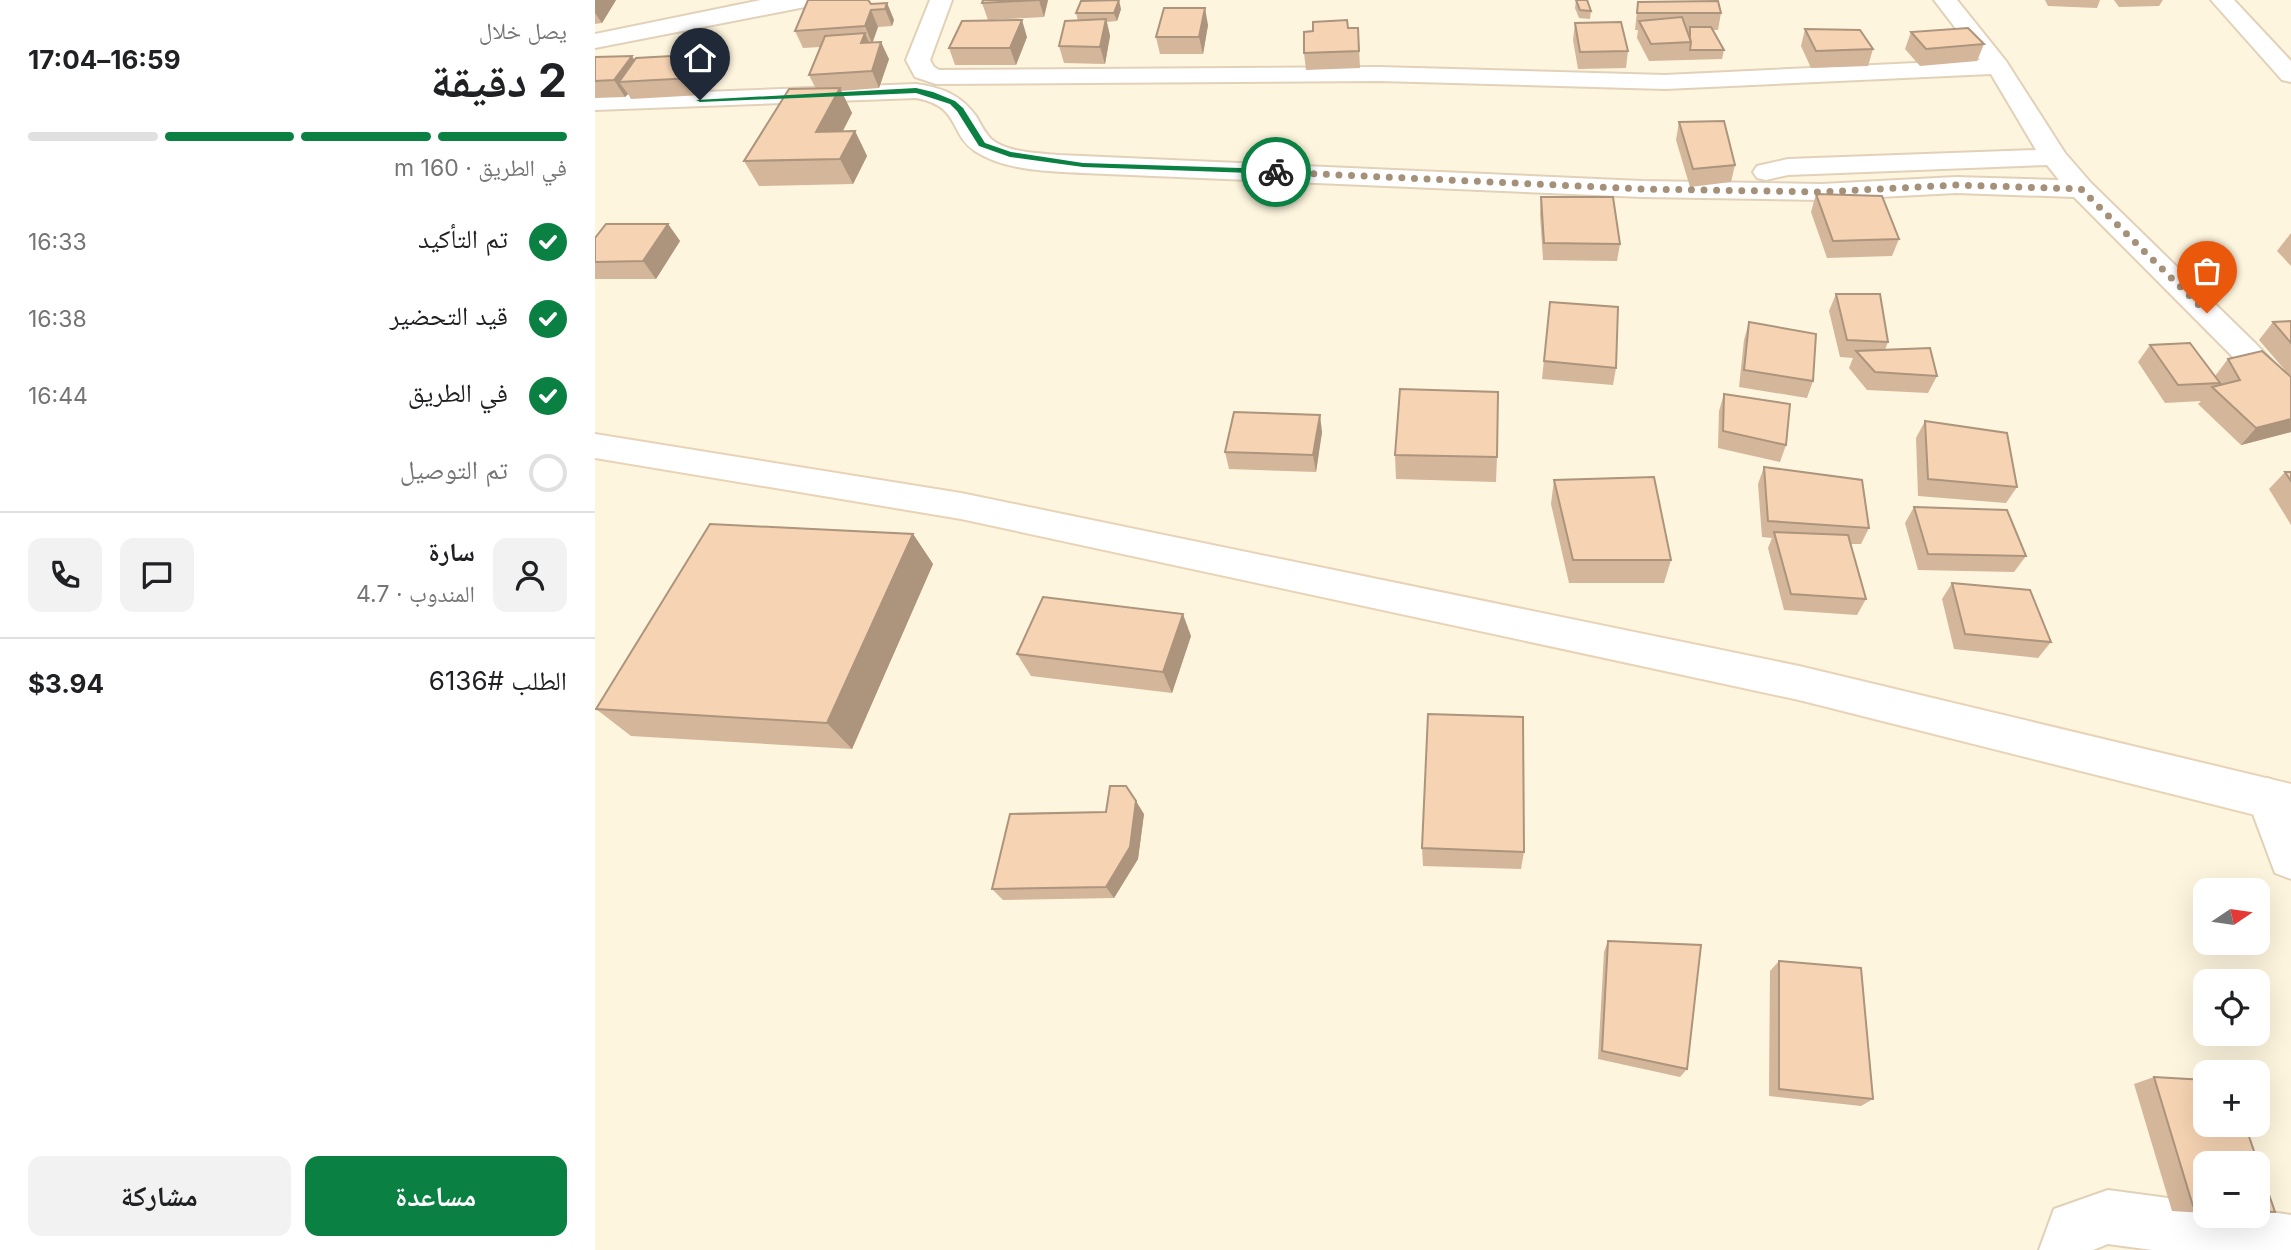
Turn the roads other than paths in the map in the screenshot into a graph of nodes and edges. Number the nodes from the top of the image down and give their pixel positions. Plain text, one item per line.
1 (805, 0) edge
2 (941, 0) edge
3 (1945, 0) edge
4 (2222, 0) edge
5 (595, 41) edge
6 (1998, 66) junction
7 (2291, 75) edge
8 (595, 103) edge
9 (2054, 156) junction
10 (2081, 189) junction
11 (1749, 191) junction
12 (2291, 402) edge
13 (595, 446) edge
14 (2279, 801) edge
15 (2291, 858) edge
16 (2291, 1242) edge
17 (2066, 1250) edge

1 - 5 street
2 - 6 street
3 - 6 street
4 - 7 street
6 - 9 street
8 - 11 street
9 - 10 street
9 - 11 street
10 - 11 street
10 - 12 street
13 - 14 street
14 - 15 street
16 - 17 street

